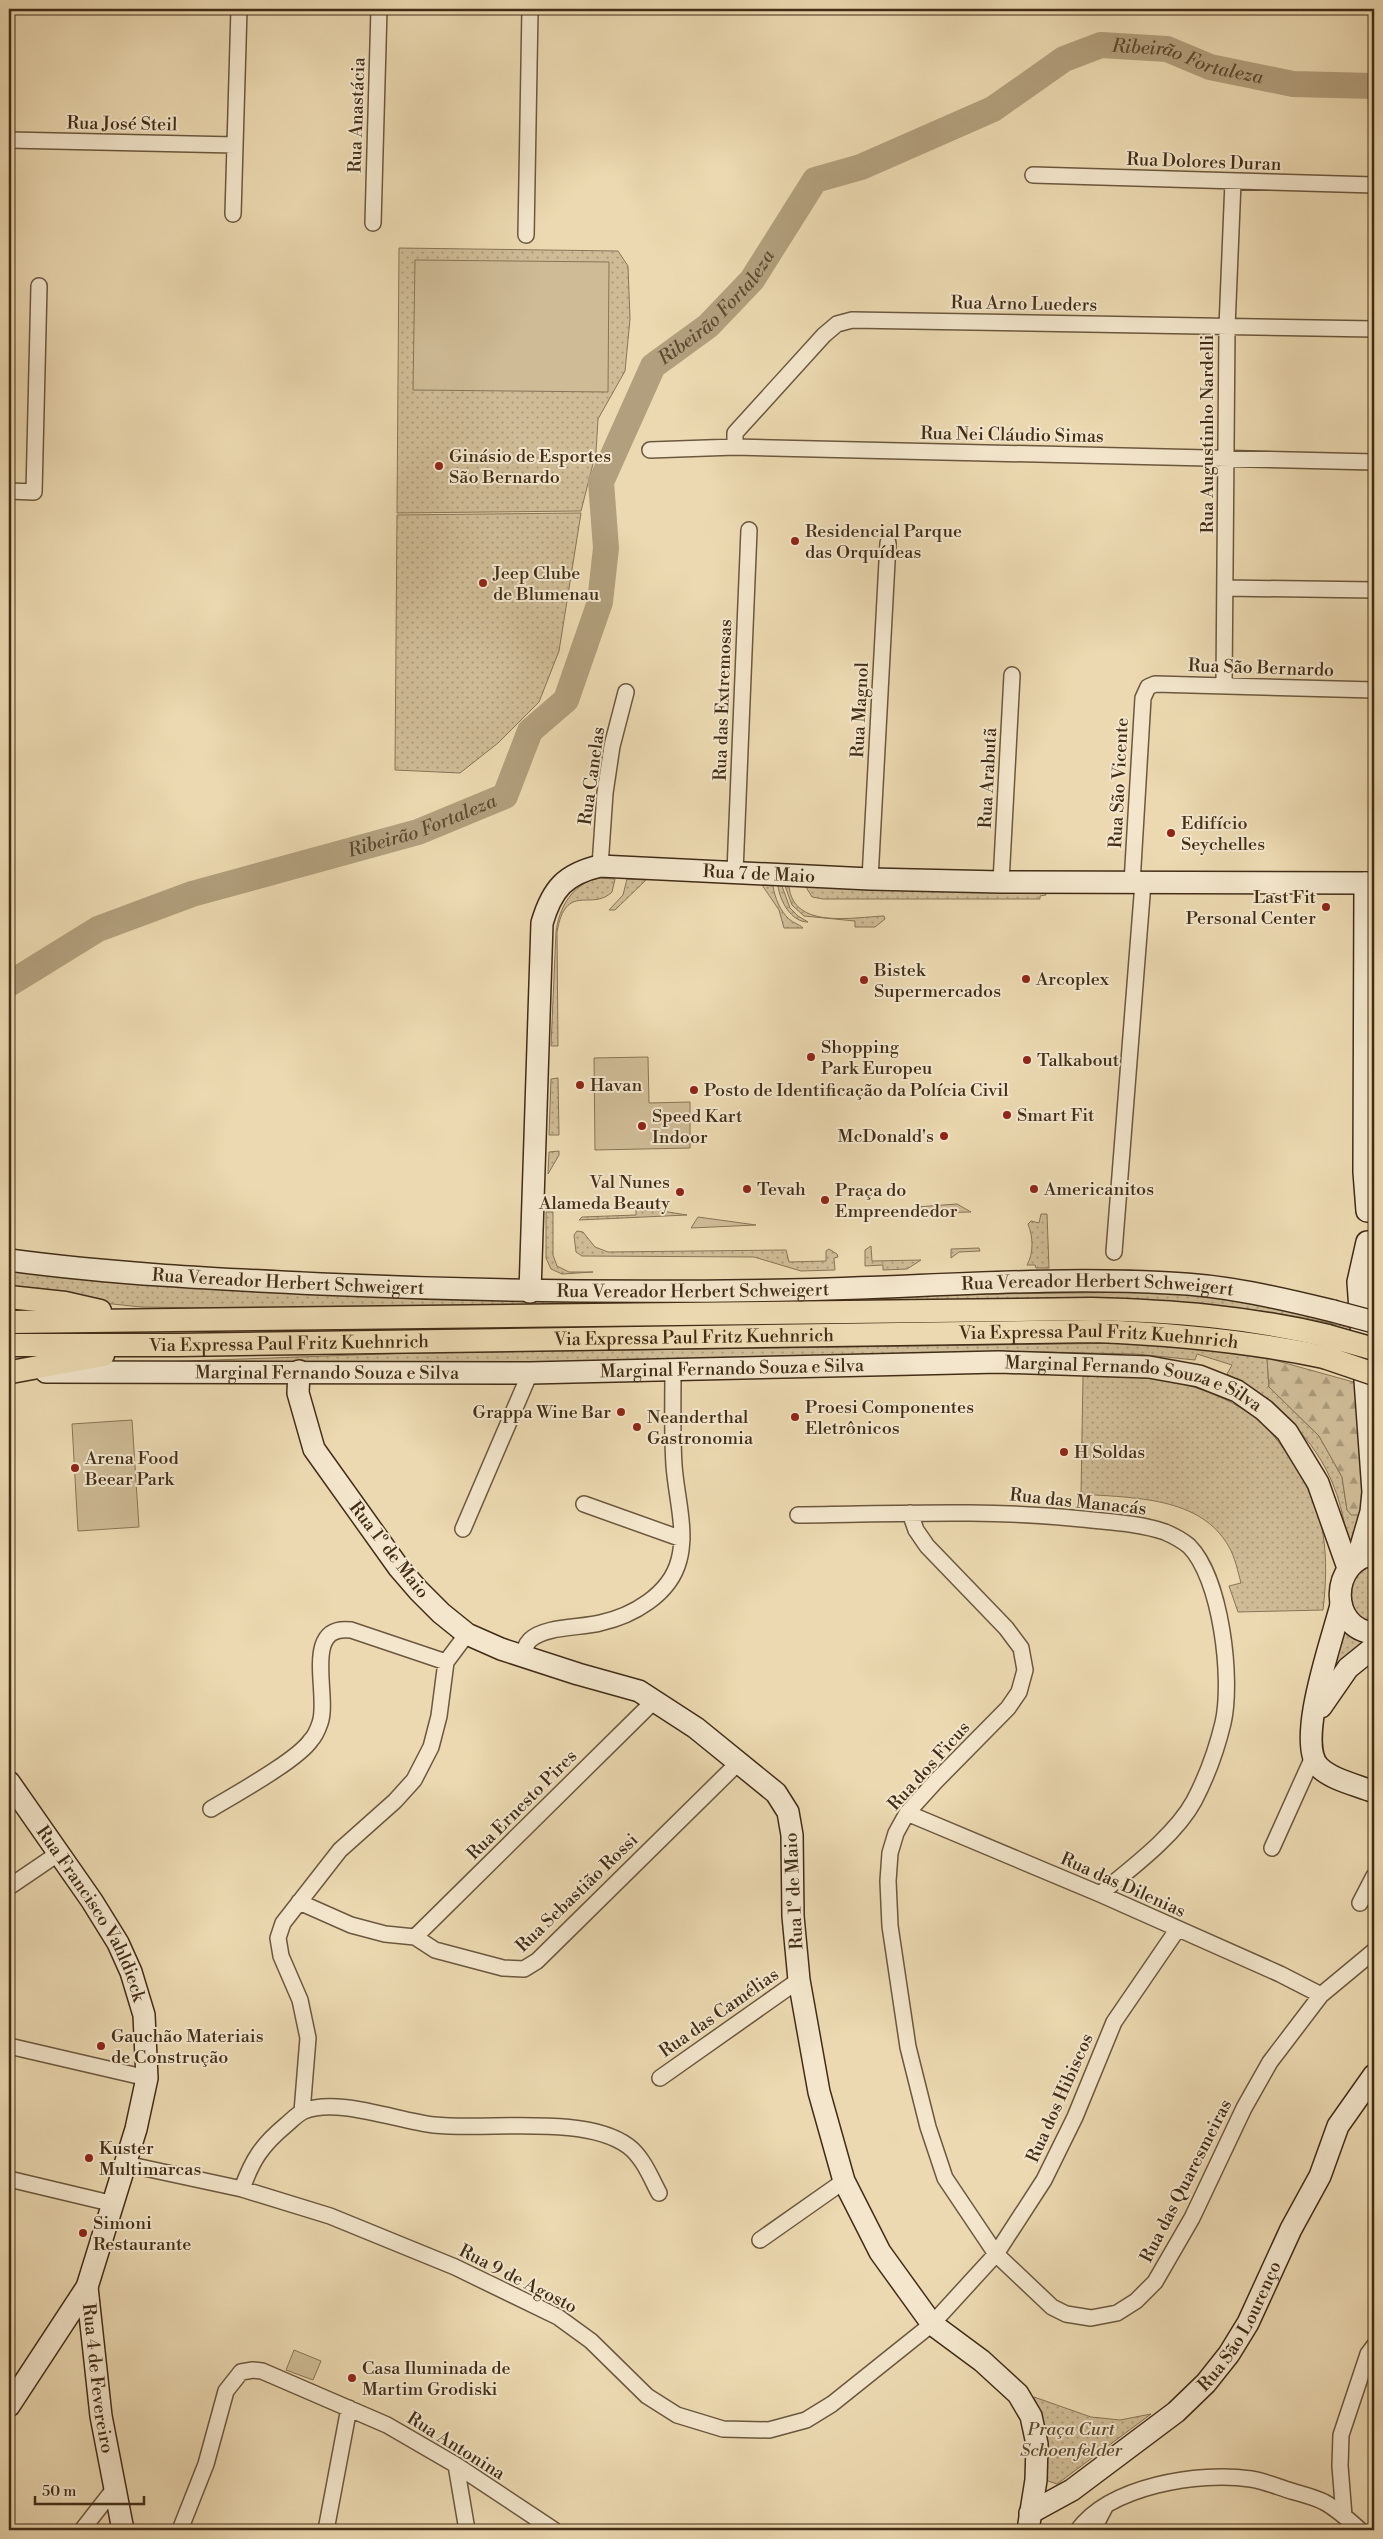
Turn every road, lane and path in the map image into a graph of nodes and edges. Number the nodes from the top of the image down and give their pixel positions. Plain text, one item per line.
1 (238, 9) edge
2 (379, 9) edge
3 (530, 9) edge
4 (9, 140) edge
5 (235, 145) junction
6 (1033, 175) dead end
7 (1233, 182) junction
8 (1374, 184) edge
9 (233, 214) dead end
10 (373, 223) dead end
11 (526, 236) dead end
12 (38, 286) dead end
13 (1227, 327) junction
14 (1374, 328) edge
15 (735, 447) junction
16 (650, 450) dead end
17 (1226, 460) junction
18 (1374, 462) edge
19 (9, 491) edge
20 (749, 530) dead end
21 (888, 543) dead end
22 (1225, 588) junction
23 (1374, 590) edge
24 (1012, 676) dead end
25 (1224, 686) junction
26 (1148, 687) joint
27 (1374, 690) edge
28 (626, 692) dead end
29 (600, 866) junction
30 (735, 872) junction
31 (870, 880) junction
32 (1001, 882) junction
33 (1137, 883) junction
34 (1370, 883) edge
35 (1369, 1178) edge
36 (1370, 1205) edge
37 (1371, 1248) edge
38 (1114, 1252) dead end
39 (9, 1260) edge
40 (530, 1292) junction
41 (9, 1297) edge
42 (1370, 1312) edge
43 (120, 1319) junction
44 (9, 1322) edge
45 (9, 1345) edge
46 (178, 1345) junction
47 (1326, 1347) junction
48 (1374, 1349) edge
49 (673, 1370) junction
50 (299, 1371) junction
51 (10, 1372) edge
52 (530, 1372) junction
53 (1374, 1374) edge
54 (1374, 1494) edge
55 (584, 1504) dead end
56 (910, 1513) junction
57 (798, 1515) dead end
58 (464, 1529) dead end
59 (682, 1539) junction
60 (1360, 1560) edge
61 (1341, 1604) junction
62 (1374, 1633) edge
63 (467, 1634) junction
64 (1374, 1647) edge
65 (523, 1657) junction
66 (446, 1662) junction
67 (655, 1700) junction
68 (1311, 1724) junction
69 (1312, 1757) junction
70 (739, 1762) junction
71 (9, 1782) edge
72 (1374, 1792) edge
73 (211, 1809) dead end
74 (907, 1813) junction
75 (1272, 1848) dead end
76 (59, 1853) junction
77 (1374, 1876) edge
78 (9, 1887) edge
79 (1100, 1894) junction
80 (299, 1902) junction
81 (1360, 1903) dead end
82 (1178, 1930) junction
83 (415, 1937) junction
84 (1374, 1951) edge
85 (799, 1980) junction
86 (1321, 1995) junction
87 (9, 2046) edge
88 (1374, 2075) edge
89 (147, 2078) junction
90 (660, 2078) dead end
91 (302, 2112) junction
92 (126, 2164) junction
93 (9, 2179) edge
94 (844, 2181) junction
95 (242, 2189) junction
96 (659, 2193) dead end
97 (114, 2204) junction
98 (760, 2240) dead end
99 (996, 2254) junction
100 (86, 2287) junction
101 (932, 2324) junction
102 (1374, 2346) edge
103 (9, 2406) edge
104 (348, 2408) junction
105 (456, 2465) junction
106 (114, 2489) junction
107 (1105, 2507) junction
108 (1344, 2516) junction
109 (1029, 2521) edge
110 (82, 2530) edge
111 (123, 2530) edge
112 (180, 2530) edge
113 (326, 2530) edge
114 (467, 2530) edge
115 (554, 2530) edge
116 (1078, 2530) edge
117 (1094, 2530) edge
118 (1360, 2530) edge

1 - 5 street
2 - 10 street, Rua Anastácia
3 - 11 street
4 - 5 street, Rua José Steil
5 - 9 street
6 - 7 street, Rua Dolores Duran
7 - 8 street, Rua Dolores Duran
7 - 13 street, Rua Augustinho Nardelli
12 - 19 street
13 - 14 street, Rua Arno Lueders
13 - 15 street, Rua Arno Lueders
13 - 17 street, Rua Augustinho Nardelli
15 - 16 street, Rua Nei Cláudio Simas
15 - 17 street, Rua Nei Cláudio Simas
17 - 18 street, Rua Nei Cláudio Simas
17 - 22 street, Rua Augustinho Nardelli
20 - 30 street, Rua das Extremosas
21 - 31 street, Rua Magnol
22 - 23 street
22 - 25 street, Rua Augustinho Nardelli
24 - 32 street, Rua Arabutã
25 - 26 street, Rua São Bernardo
25 - 27 street, Rua São Bernardo
26 - 33 street, Rua São Vicente
28 - 29 street, Rua Canelas
29 - 30 street, Rua 7 de Maio
29 - 40 street, Rua 7 de Maio
30 - 31 street, Rua 7 de Maio
31 - 32 street, Rua 7 de Maio
32 - 33 street, Rua 7 de Maio
33 - 34 street, Rua 7 de Maio
33 - 38 street, Rua São Vicente
34 - 35 street
35 - 36 street
36 - 37 street
37 - 42 street
39 - 40 street, Rua Vereador Herbert Schweigert
40 - 42 street, Rua Vereador Herbert Schweigert, bridge
41 - 43 main road
42 - 54 street
43 - 44 main road, Via Expressa Paul Fritz Kuehnrich
43 - 47 main road, Via Expressa Paul Fritz Kuehnrich
45 - 46 main road, Via Expressa Paul Fritz Kuehnrich
46 - 47 main road, Via Expressa Paul Fritz Kuehnrich
46 - 51 main road
47 - 48 main road, Via Expressa Paul Fritz Kuehnrich, bridge
47 - 53 main road, Via Expressa Paul Fritz Kuehnrich, bridge
49 - 52 street, Marginal Fernando Souza e Silva
49 - 59 street
49 - 60 street, Marginal Fernando Souza e Silva
50 - 51 street, Marginal Fernando Souza e Silva
50 - 52 street, Marginal Fernando Souza e Silva
50 - 63 street, Rua 1º de Maio
52 - 58 street
54 - 60 street
55 - 59 street
56 - 57 street, Rua das Manacás
56 - 74 street, Rua dos Ficus
56 - 79 street, Rua das Manacás
59 - 65 street
60 - 61 street
61 - 62 street
61 - 68 street
63 - 65 street, Rua 1º de Maio
63 - 66 street
64 - 68 street
65 - 67 street, Rua 1º de Maio
66 - 73 street
66 - 80 street
67 - 70 street, Rua 1º de Maio
67 - 83 street, Rua Ernesto Pires
68 - 69 street
69 - 72 street
69 - 75 street
70 - 83 street, Rua Sebastião Rossi
70 - 85 street, Rua 1º de Maio
71 - 76 street, Rua Francisco Vahldieck
74 - 79 street, Rua das Dilenias
74 - 99 street, Rua dos Ficus
76 - 78 street
76 - 89 street, Rua Francisco Vahldieck
77 - 81 street
79 - 82 street, Rua das Dilenias
80 - 83 street, Rua Sebastião Rossi
80 - 91 street
82 - 86 street, Rua das Dilenias
82 - 99 street, Rua dos Hibiscos
84 - 86 street, Rua das Quaresmeiras
85 - 90 street, Rua das Camélias
85 - 94 street, Rua 1º de Maio
86 - 99 street, Rua das Quaresmeiras
87 - 89 street
88 - 109 street, Rua São Lourenço
89 - 92 street, Rua Francisco Vahldieck
91 - 95 street
91 - 96 street
92 - 95 street, Rua 9 de Agosto
92 - 97 street, Rua Francisco Vahldieck
93 - 97 street
94 - 98 street
94 - 101 street, Rua 1º de Maio
95 - 101 street, Rua 9 de Agosto
97 - 100 street, Rua Francisco Vahldieck
99 - 101 street, Rua dos Hibiscos
100 - 103 street
100 - 106 street, Rua 4 de Fevereiro
101 - 109 street, Rua 1º de Maio
102 - 108 street
104 - 105 street, Rua Antonina
104 - 112 street, Rua Antonina
104 - 113 street
105 - 114 street
105 - 115 street, Rua Antonina
106 - 110 street
106 - 111 street, Rua 4 de Fevereiro
107 - 108 street
107 - 116 street
107 - 117 street
108 - 118 street

